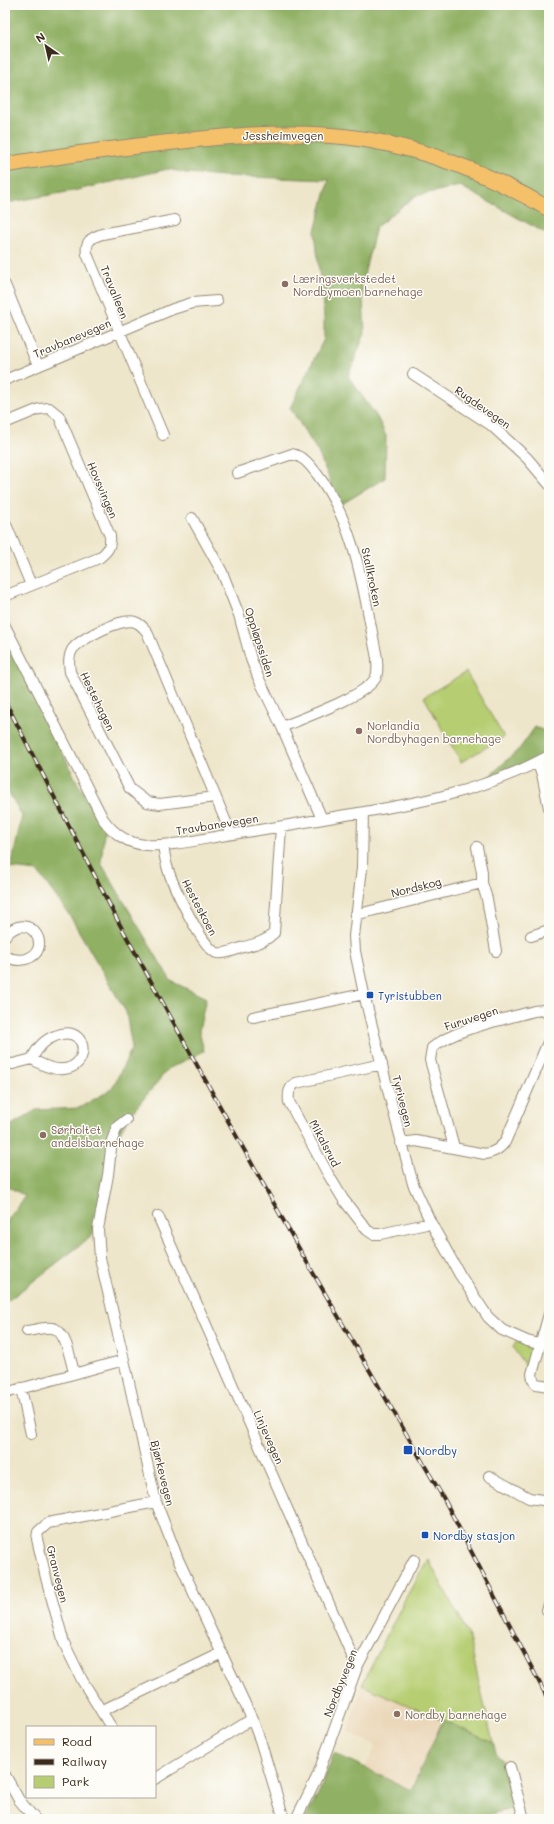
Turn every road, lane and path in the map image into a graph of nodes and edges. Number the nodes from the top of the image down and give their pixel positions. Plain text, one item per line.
1 (5, 165) edge
2 (549, 209) edge
3 (176, 220) dead end
4 (5, 285) edge
5 (217, 301) dead end
6 (118, 331) junction
7 (38, 366) junction
8 (412, 374) dead end
9 (5, 380) edge
10 (5, 423) edge
11 (163, 435) dead end
12 (237, 473) dead end
13 (549, 484) edge
14 (192, 518) dead end
15 (5, 522) edge
16 (31, 585) junction
17 (5, 596) edge
18 (5, 626) edge
19 (282, 727) junction
20 (549, 756) edge
21 (537, 763) junction
22 (215, 797) junction
23 (549, 808) edge
24 (363, 813) junction
25 (322, 820) junction
26 (281, 827) junction
27 (231, 834) junction
28 (164, 844) junction
29 (477, 847) dead end
30 (482, 883) junction
31 (356, 915) junction
32 (549, 930) edge
33 (5, 936) edge
34 (531, 936) dead end
35 (496, 951) dead end
36 (5, 956) edge
37 (364, 994) junction
38 (549, 1015) edge
39 (253, 1017) dead end
40 (549, 1040) edge
41 (32, 1058) junction
42 (5, 1063) edge
43 (382, 1064) junction
44 (126, 1120) dead end
45 (402, 1143) junction
46 (454, 1147) junction
47 (158, 1216) dead end
48 (431, 1223) junction
49 (549, 1314) edge
50 (27, 1331) dead end
51 (539, 1344) junction
52 (124, 1360) junction
53 (74, 1374) junction
54 (549, 1386) edge
55 (21, 1388) junction
56 (5, 1393) edge
57 (31, 1434) dead end
58 (489, 1476) dead end
59 (549, 1501) edge
60 (156, 1502) junction
61 (414, 1560) dead end
62 (222, 1653) junction
63 (357, 1668) junction
64 (101, 1711) junction
65 (252, 1719) junction
66 (110, 1726) edge
67 (510, 1767) dead end
68 (5, 1774) edge
69 (156, 1778) edge
70 (35, 1819) edge
71 (284, 1819) edge
72 (296, 1819) edge
73 (524, 1819) edge

1 - 2 main road, Jessheimvegen
3 - 6 street, Travalleen
4 - 7 street
5 - 6 street, Travbanevegen
6 - 7 street, Travbanevegen
6 - 11 street, Travalleen
7 - 9 street, Travbanevegen
8 - 13 street, Rugdevegen
10 - 16 street, Hovsvingen
12 - 19 street, Stallkroken
14 - 19 street, Oppløpssiden
15 - 16 street
16 - 17 street, Hovsvingen
18 - 28 street, Travbanevegen
19 - 25 street, Oppløpssiden
20 - 21 street, Travbanevegen
21 - 23 street
21 - 24 street, Travbanevegen
22 - 22 street, Hestehagen
22 - 27 street, Hestehagen
24 - 25 street, Travbanevegen
24 - 31 street, Tyrivegen
25 - 26 street, Travbanevegen
26 - 27 street, Travbanevegen
26 - 28 street, Hesteskoen
27 - 28 street, Travbanevegen
29 - 30 street
30 - 31 street, Nordskog
30 - 35 street
31 - 37 street, Tyrivegen
32 - 34 street
33 - 36 street
37 - 39 street
37 - 43 street, Tyrivegen
38 - 46 street, Furuvegen
40 - 46 street
41 - 41 street
41 - 42 street
43 - 45 street, Tyrivegen
43 - 48 street, Mikalsrud
44 - 52 street, Bjørkevegen
45 - 46 street
45 - 48 street, Tyrivegen
47 - 63 street, Linjevegen
48 - 51 street, Tyrivegen
49 - 51 street
50 - 53 street
51 - 54 street
52 - 53 street
52 - 60 street, Bjørkevegen
53 - 55 street
55 - 56 street
55 - 57 street
58 - 59 street
60 - 62 street, Bjørkevegen
60 - 64 street, Granvegen
61 - 63 street, Nordbyvegen
62 - 64 street
62 - 65 street, Bjørkevegen
63 - 72 street, Nordbyvegen
64 - 66 street, Granvegen
65 - 69 street
65 - 71 street, Bjørkevegen
67 - 73 street
68 - 70 street

